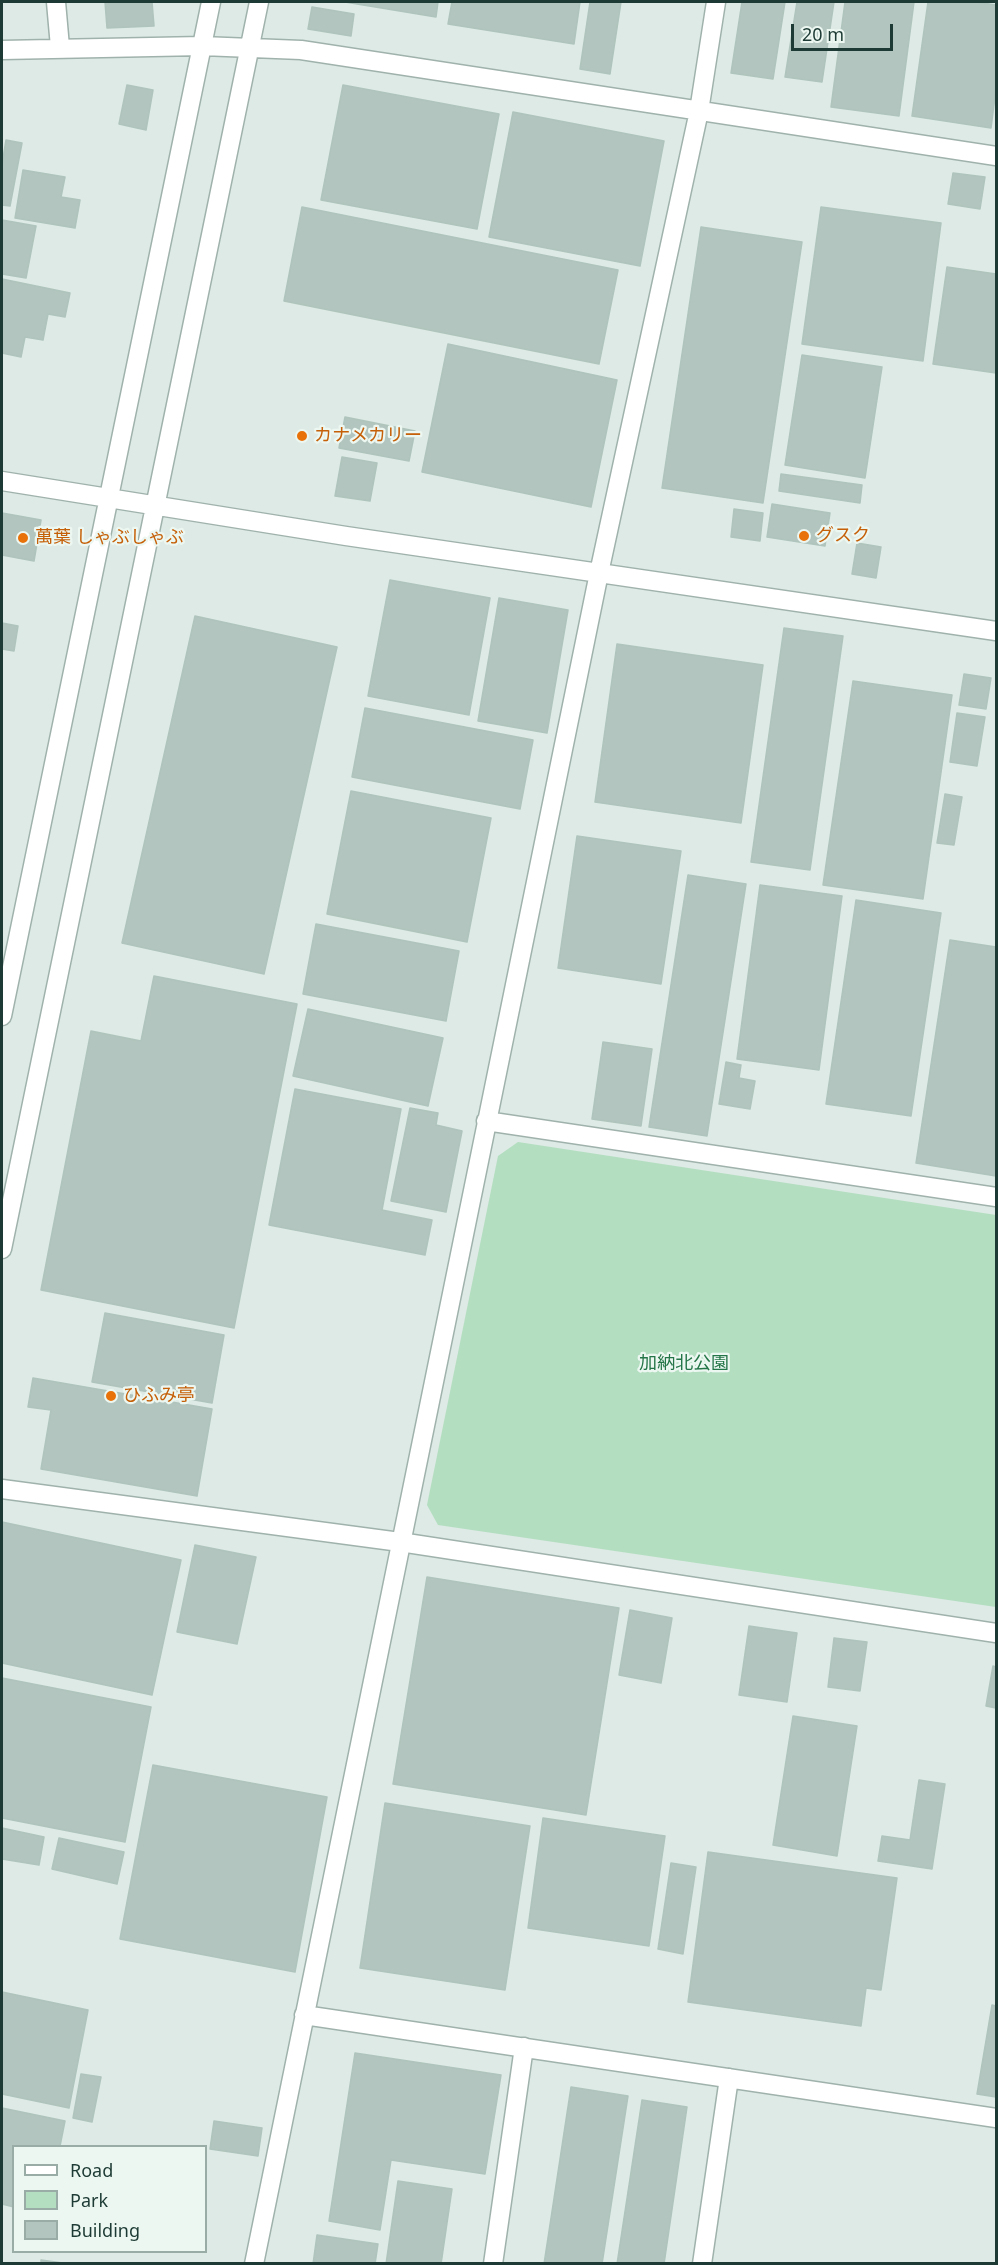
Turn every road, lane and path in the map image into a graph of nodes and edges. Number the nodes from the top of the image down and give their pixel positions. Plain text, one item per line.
1 (56, 2) edge
2 (211, 2) edge
3 (259, 2) edge
4 (716, 2) edge
5 (202, 46) junction
6 (60, 47) junction
7 (249, 47) junction
8 (2, 50) edge
9 (699, 111) junction
10 (996, 156) edge
11 (2, 481) edge
12 (110, 497) junction
13 (154, 506) junction
14 (599, 573) junction
15 (996, 631) edge
16 (2, 1016) edge
17 (486, 1120) junction
18 (996, 1197) edge
19 (2, 1249) edge
20 (2, 1489) edge
21 (400, 1542) junction
22 (996, 1633) edge
23 (304, 2015) junction
24 (524, 2047) junction
25 (729, 2078) junction
26 (996, 2118) edge
27 (254, 2264) edge
28 (493, 2264) edge
29 (702, 2264) edge

1 - 6 street
2 - 5 street
3 - 7 street
4 - 9 street
5 - 6 street
5 - 7 street
5 - 12 street
6 - 8 street
7 - 9 street
7 - 13 street
9 - 10 street
9 - 14 street
11 - 12 street
12 - 13 street
12 - 16 street
13 - 14 street
13 - 19 street
14 - 15 street
14 - 17 street
17 - 18 street
17 - 21 street
20 - 21 street
21 - 22 street
21 - 23 street
23 - 24 street
23 - 27 street
24 - 25 street
24 - 28 street
25 - 26 street
25 - 29 street

